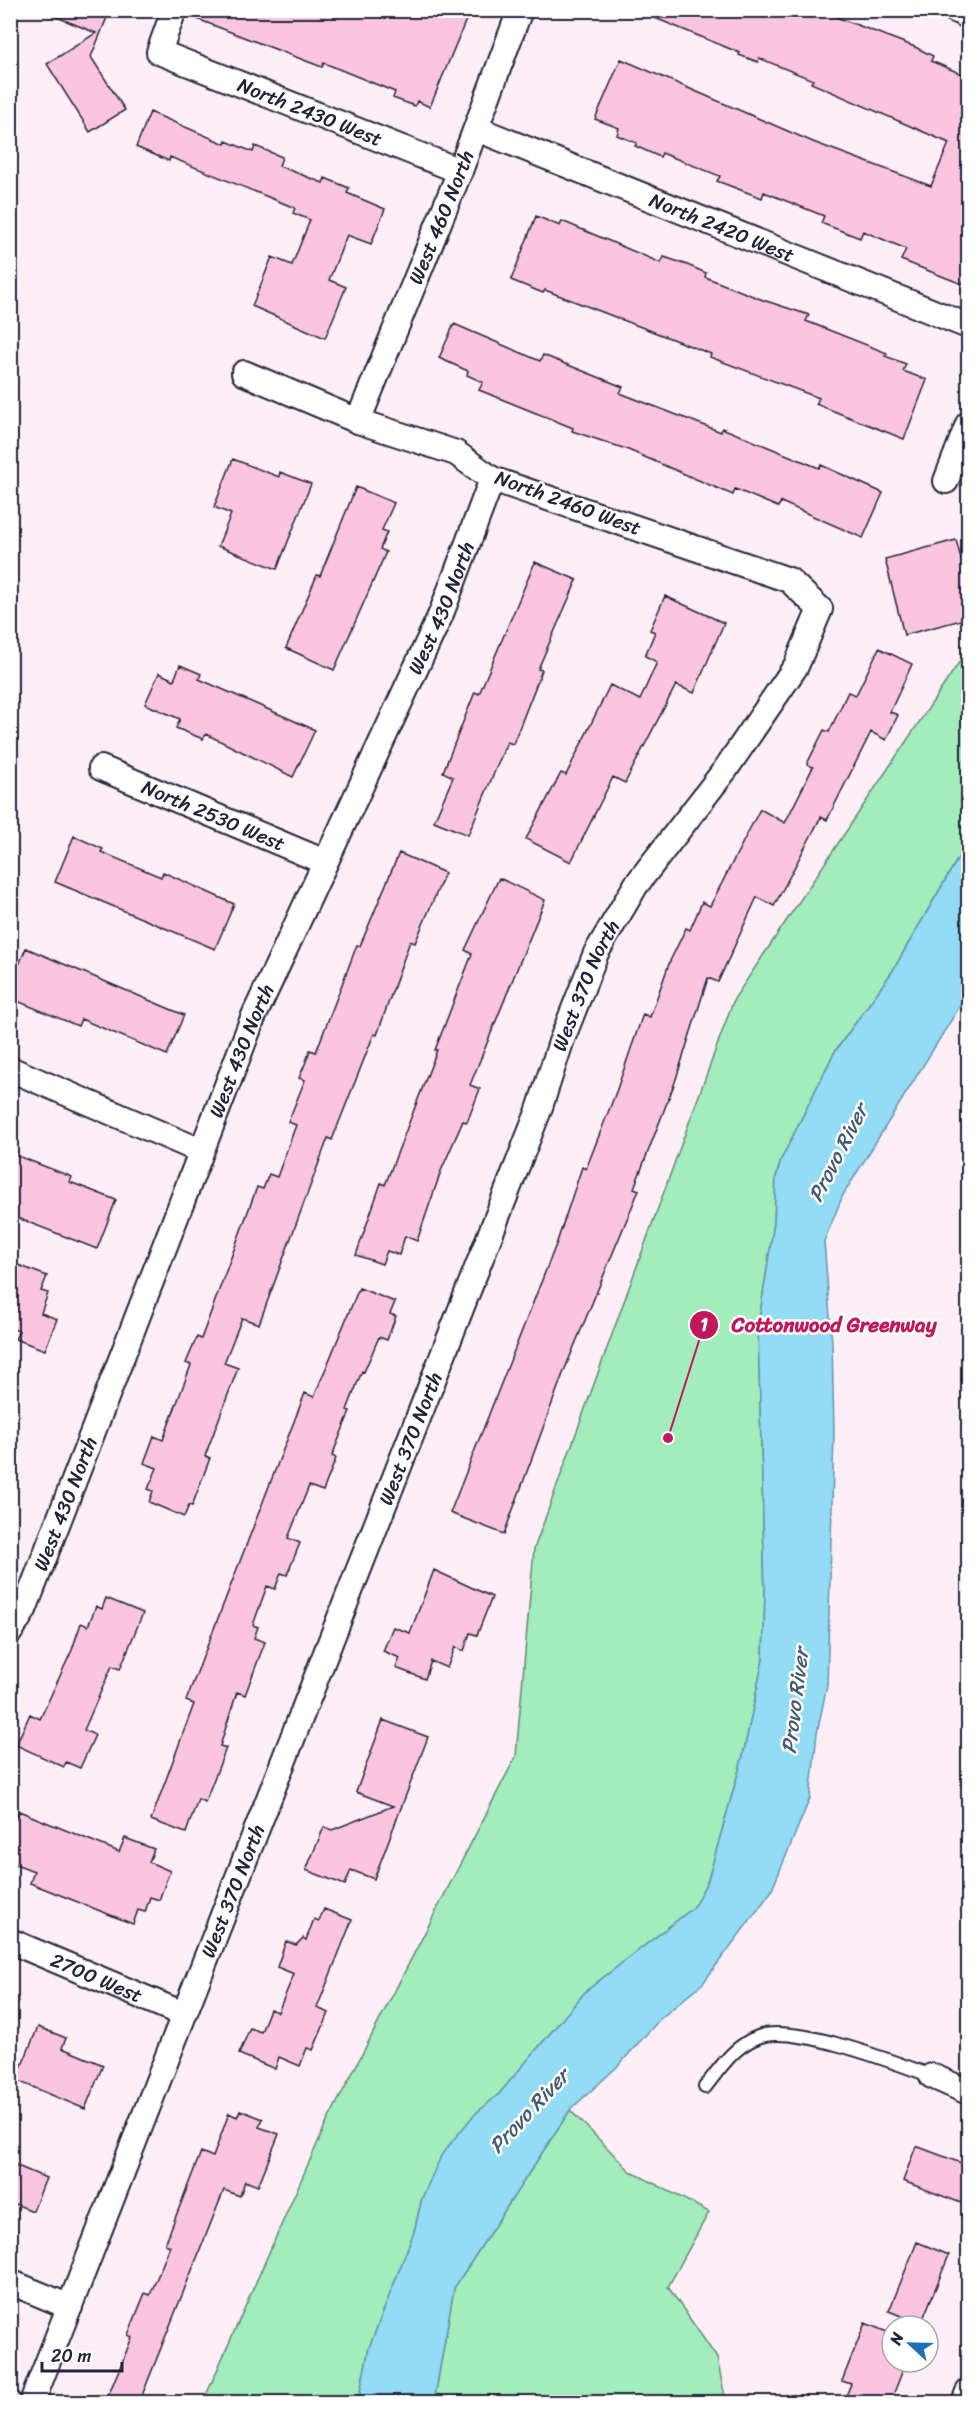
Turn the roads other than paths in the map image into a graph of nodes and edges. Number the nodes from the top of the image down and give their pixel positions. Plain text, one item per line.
1 (174, 10) edge
2 (520, 10) edge
3 (955, 10) edge
4 (969, 16) edge
5 (477, 129) junction
6 (460, 171) junction
7 (969, 326) edge
8 (244, 373) dead end
9 (358, 421) junction
10 (969, 424) edge
11 (492, 479) junction
12 (946, 481) dead end
13 (820, 609) joint
14 (101, 768) dead end
15 (325, 862) junction
16 (10, 1069) edge
17 (201, 1151) junction
18 (10, 1632) edge
19 (10, 1941) edge
20 (183, 2014) junction
21 (932, 2076) joint
22 (705, 2087) dead end
23 (969, 2092) edge
24 (10, 2282) edge
25 (70, 2307) junction
26 (969, 2392) edge
27 (32, 2403) edge
28 (964, 2403) edge

1 - 6 street, North 2430 West
2 - 5 street, West 460 North
3 - 4 street
5 - 6 street, West 460 North
5 - 7 street, North 2420 West
6 - 9 street, West 460 North
8 - 9 street, North 2460 West
9 - 11 street, North 2460 West
10 - 12 street
11 - 13 street, North 2460 West
11 - 15 street, West 430 North
13 - 20 street, West 370 North
14 - 15 street, North 2530 West
15 - 17 street, West 430 North
16 - 17 street
17 - 18 street, West 430 North
19 - 20 street, 2700 West
20 - 25 street, West 370 North
21 - 22 lane
21 - 23 street
24 - 25 street
25 - 27 street, West 370 North
26 - 28 street

